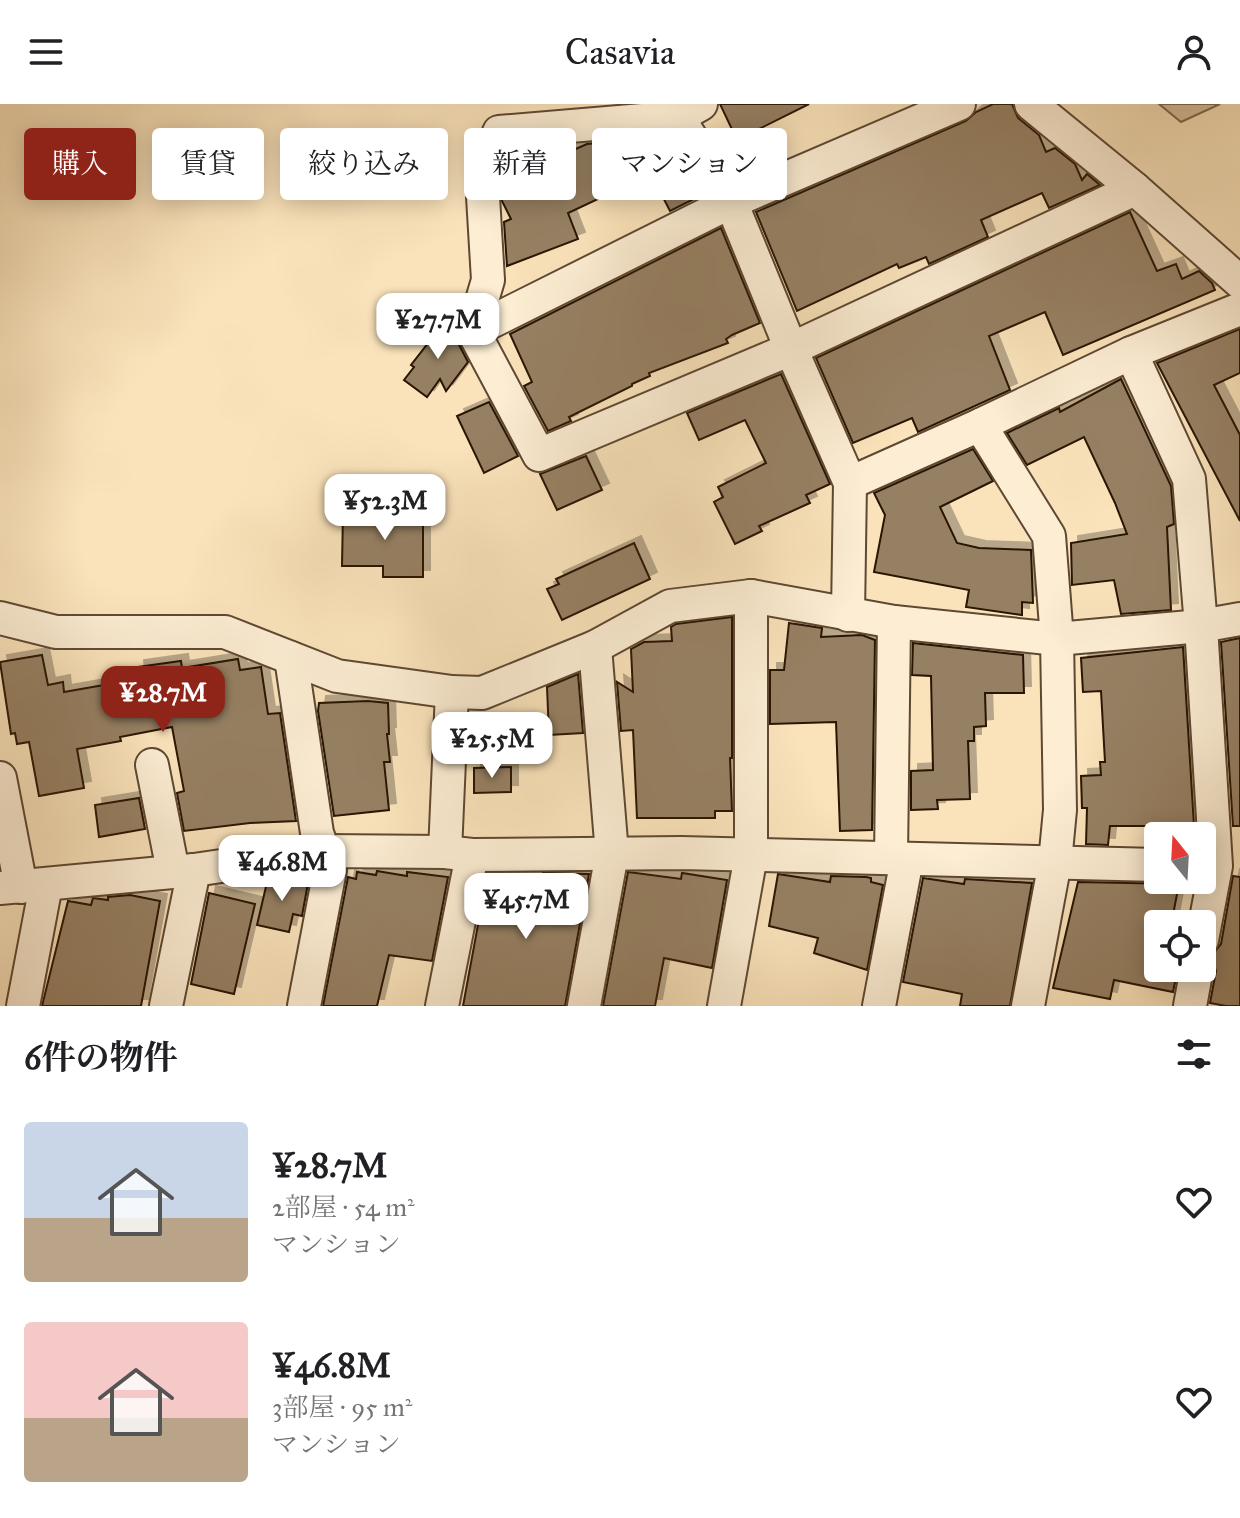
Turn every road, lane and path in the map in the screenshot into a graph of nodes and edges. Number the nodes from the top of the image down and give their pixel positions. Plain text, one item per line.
1 (959, 104) edge
2 (1031, 104) edge
3 (690, 110) edge
4 (1135, 189) junction
5 (731, 202) junction
6 (1240, 282) edge
7 (1240, 309) edge
8 (473, 331) junction
9 (791, 349) junction
10 (1131, 353) junction
11 (980, 425) junction
12 (850, 483) junction
13 (751, 596) junction
14 (848, 615) junction
15 (0, 618) edge
16 (1240, 619) edge
17 (894, 622) junction
18 (1201, 626) junction
19 (1057, 639) junction
20 (595, 647) junction
21 (291, 658) junction
22 (452, 692) junction
23 (152, 765) dead end
24 (0, 778) edge
25 (324, 851) junction
26 (458, 854) junction
27 (612, 854) junction
28 (751, 855) junction
29 (899, 858) junction
30 (1055, 862) junction
31 (1144, 865) edge
32 (1219, 868) edge
33 (184, 870) junction
34 (22, 886) edge
35 (1209, 910) edge
36 (1194, 982) edge
37 (23, 1006) edge
38 (166, 1006) edge
39 (304, 1006) edge
40 (442, 1006) edge
41 (584, 1006) edge
42 (724, 1006) edge
43 (879, 1006) edge
44 (1028, 1006) edge
45 (1190, 1006) edge

1 - 5 street
2 - 4 street
3 - 5 street
3 - 8 street
4 - 6 street
4 - 9 street
5 - 8 street
5 - 9 street
7 - 10 street
8 - 9 street
9 - 12 street
10 - 11 street
10 - 18 street
11 - 12 street
11 - 19 street
12 - 14 street
13 - 14 street
13 - 20 street
13 - 28 street
14 - 17 street
15 - 21 street
16 - 18 street
17 - 19 street
17 - 29 street
18 - 19 street
18 - 32 street
19 - 30 street
20 - 22 street
20 - 27 street
21 - 22 street
21 - 25 street
22 - 26 street
23 - 33 street
24 - 34 street
25 - 26 street
25 - 33 street
25 - 39 street
26 - 27 street
26 - 40 street
27 - 28 street
27 - 41 street
28 - 29 street
28 - 42 street
29 - 30 street
29 - 43 street
30 - 31 street
30 - 44 street
32 - 35 street
33 - 34 street
33 - 38 street
34 - 37 street
36 - 45 street

